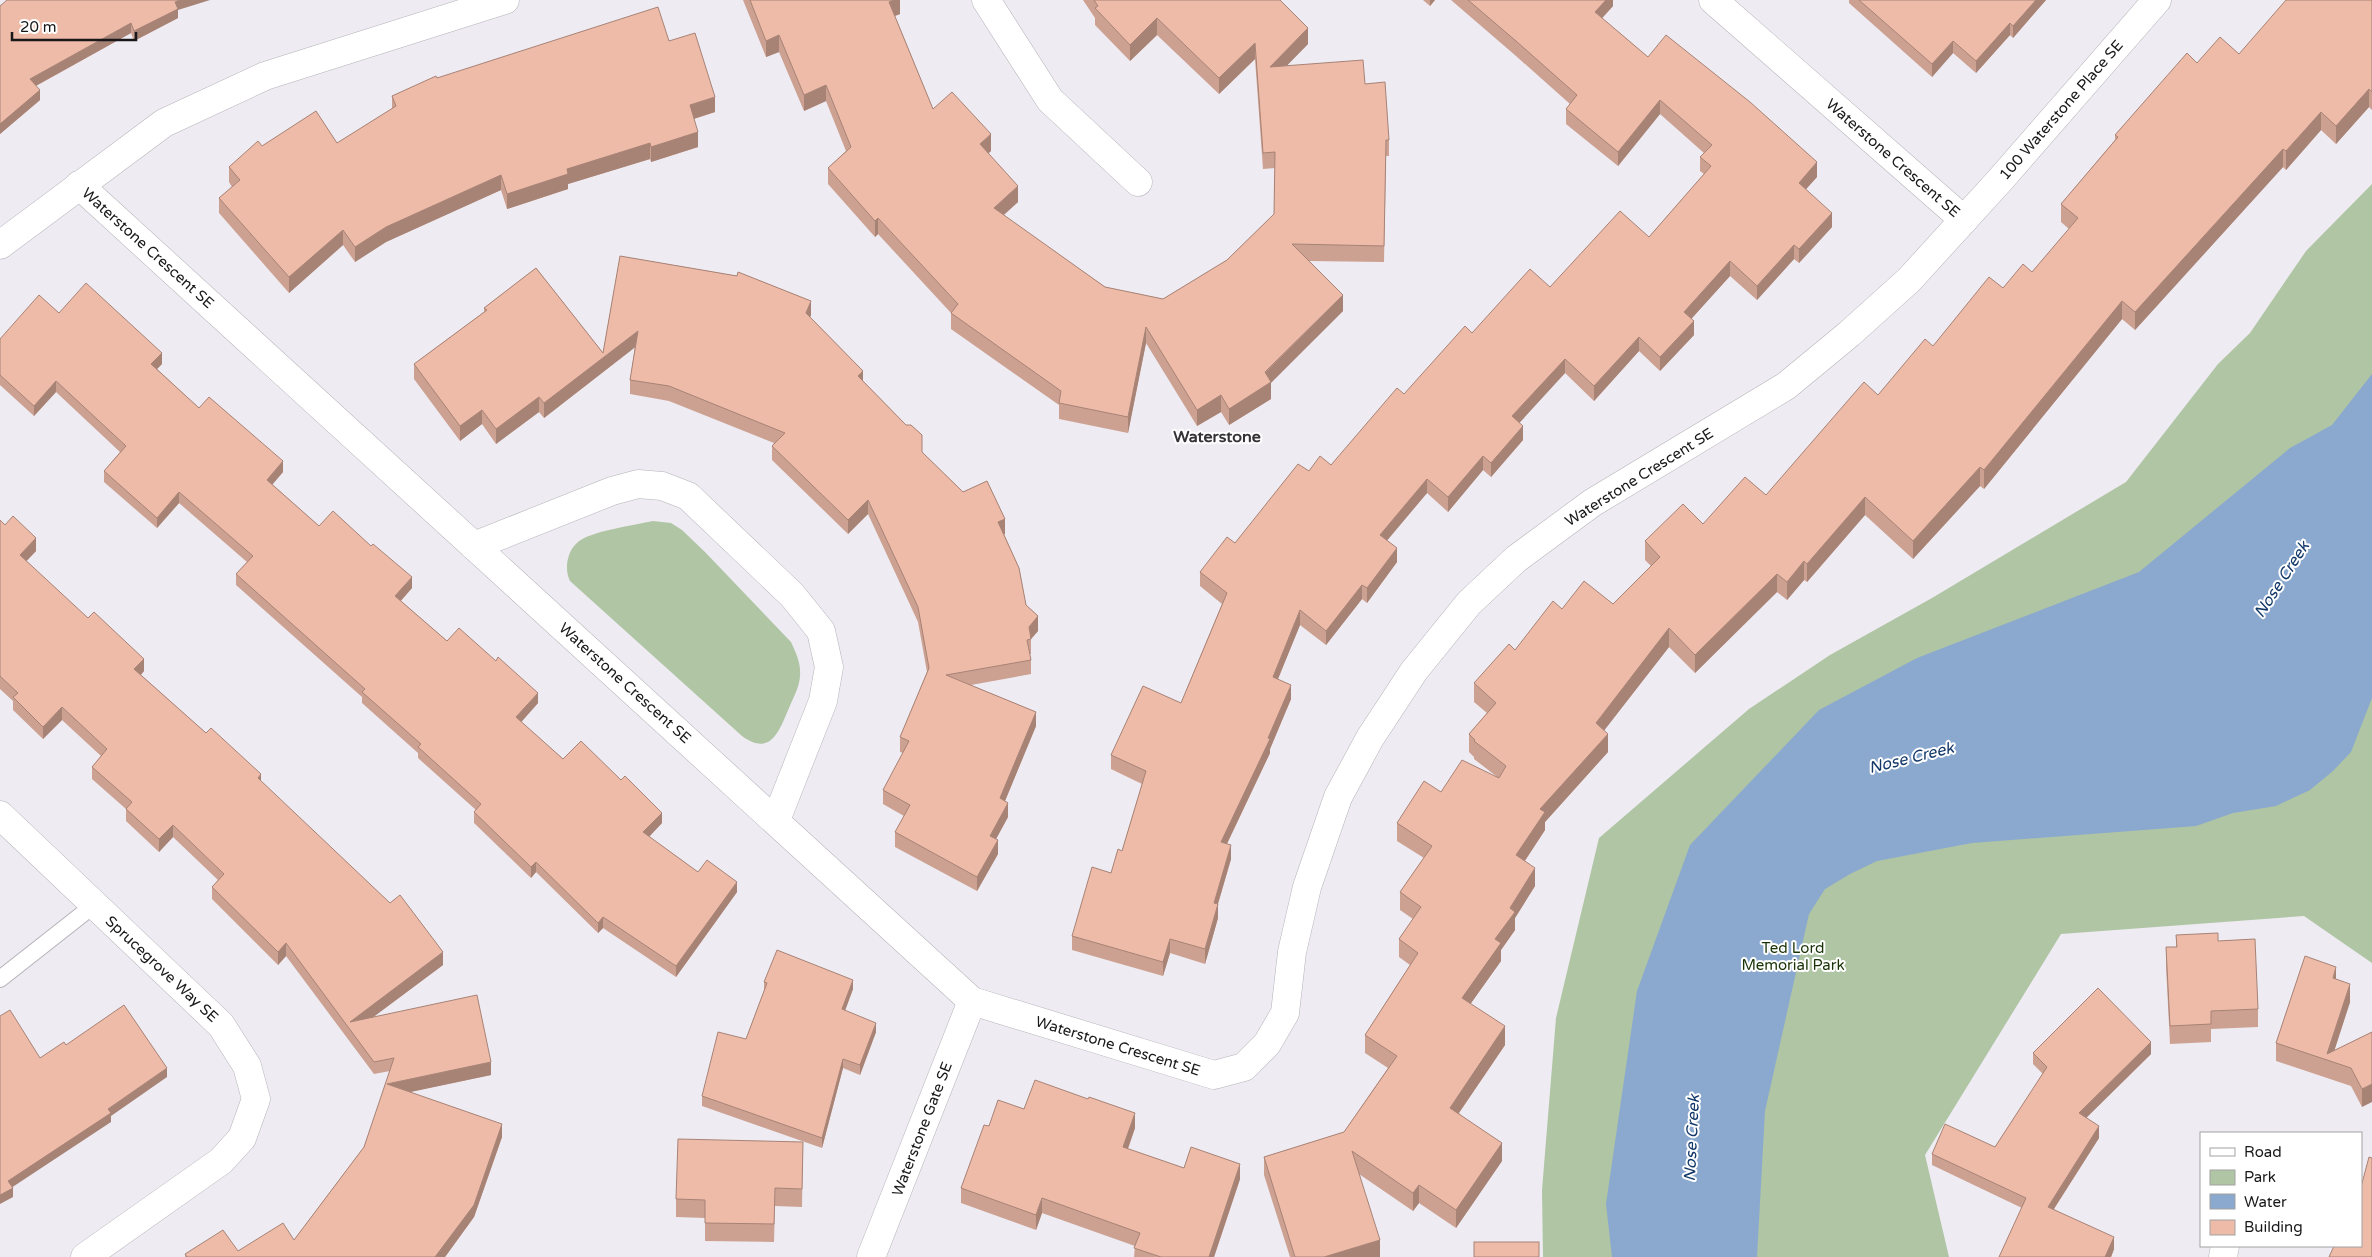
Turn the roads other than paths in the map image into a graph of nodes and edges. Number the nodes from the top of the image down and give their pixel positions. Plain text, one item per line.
1 (504, 0) edge
2 (986, 0) edge
3 (1713, 0) edge
4 (2157, 0) edge
5 (1138, 182) dead end
6 (79, 185) junction
7 (1964, 220) junction
8 (0, 246) edge
9 (474, 546) junction
10 (0, 815) edge
11 (776, 820) junction
12 (94, 905) junction
13 (0, 979) edge
14 (972, 1001) junction
15 (85, 1257) edge
16 (871, 1257) edge

1 - 6 street, Waterstone Crescent SE
2 - 5 street
3 - 7 street, Waterstone Crescent SE
4 - 7 street, 100 Waterstone Place SE
6 - 8 street
6 - 9 street, Waterstone Crescent SE
7 - 14 street, Waterstone Crescent SE
9 - 11 street, Waterstone Crescent SE
9 - 11 street
10 - 12 street, Sprucegrove Way SE
11 - 14 street, Waterstone Crescent SE
12 - 13 lane
12 - 15 street, Sprucegrove Way SE
14 - 16 street, Waterstone Gate SE

